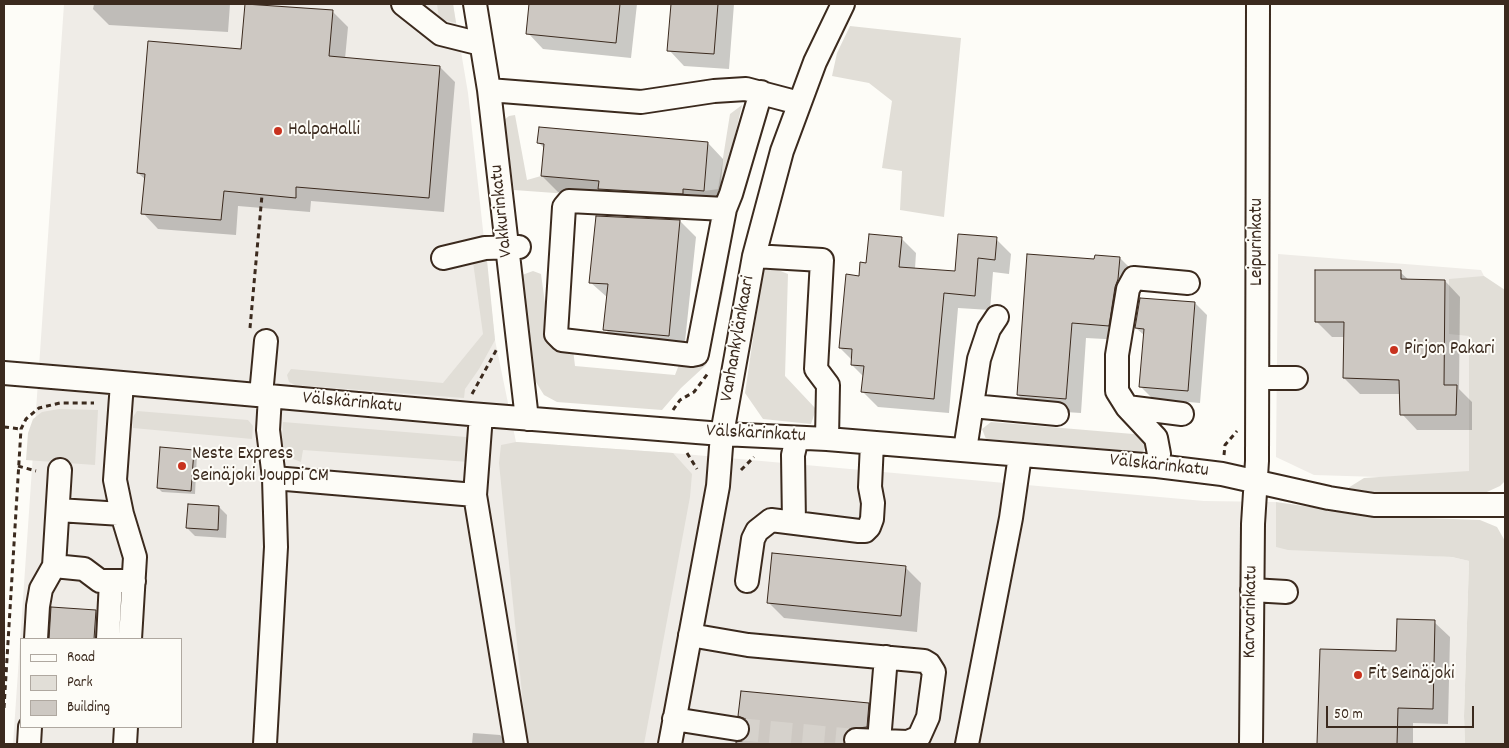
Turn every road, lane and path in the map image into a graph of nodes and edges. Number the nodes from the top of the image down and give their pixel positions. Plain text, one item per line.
1 (402, 4) edge
2 (475, 4) edge
3 (843, 4) edge
4 (1258, 4) edge
5 (481, 44) junction
6 (489, 90) junction
7 (761, 92) junction
8 (799, 102) junction
9 (262, 195) dead end
10 (725, 210) junction
11 (513, 247) junction
12 (754, 256) junction
13 (443, 258) dead end
14 (1188, 283) dead end
15 (997, 317) dead end
16 (258, 336) joint
17 (4, 374) edge
18 (1258, 378) junction
19 (1296, 378) dead end
20 (122, 383) junction
21 (266, 396) junction
22 (972, 406) junction
23 (1127, 406) junction
24 (1057, 414) dead end
25 (1182, 414) dead end
26 (481, 415) junction
27 (527, 418) junction
28 (4, 427) edge
29 (722, 434) junction
30 (797, 438) junction
31 (827, 439) junction
32 (872, 443) junction
33 (965, 450) junction
34 (1020, 454) junction
35 (18, 466) junction
36 (1157, 466) junction
37 (60, 470) dead end
38 (36, 471) dead end
39 (274, 478) junction
40 (1256, 481) junction
41 (475, 494) junction
42 (1505, 505) edge
43 (58, 510) junction
44 (122, 514) junction
45 (794, 523) junction
46 (54, 566) junction
47 (747, 580) dead end
48 (134, 581) junction
49 (111, 582) junction
50 (1252, 590) junction
51 (1286, 592) dead end
52 (690, 635) junction
53 (36, 638) edge
54 (108, 638) edge
55 (130, 638) edge
56 (886, 657) junction
57 (4, 708) edge
58 (674, 719) junction
59 (30, 728) edge
60 (126, 728) edge
61 (737, 729) tunnel mouth
62 (856, 740) dead end
63 (879, 741) junction
64 (29, 744) edge
65 (124, 744) edge
66 (265, 744) edge
67 (516, 744) edge
68 (670, 744) edge
69 (967, 744) edge
70 (1251, 744) edge

1 - 5 street
2 - 5 street, Vakkurinkatu
3 - 8 street, Vanhankylänkaari
4 - 18 street, Leipurinkatu
5 - 6 street, Vakkurinkatu
6 - 7 street
6 - 11 street, Vakkurinkatu
7 - 8 street
7 - 10 street
8 - 12 street, Vanhankylänkaari
9 - 16 path
10 - 10 street
11 - 13 street
11 - 27 street, Vakkurinkatu
12 - 29 street, Vanhankylänkaari
12 - 31 street
14 - 23 street
15 - 22 street
16 - 21 street
17 - 20 street, Välskärinkatu
18 - 19 street
18 - 40 street, Leipurinkatu
20 - 21 street, Välskärinkatu
20 - 44 street
21 - 26 street, Välskärinkatu
21 - 39 street
22 - 24 street
22 - 33 street
23 - 25 street
23 - 36 street
26 - 27 street, Välskärinkatu
26 - 41 street
27 - 29 street, Välskärinkatu
28 - 35 path
29 - 30 street, Välskärinkatu
29 - 52 street, Vanhankylänkaari
30 - 31 street, Välskärinkatu
30 - 45 street
31 - 32 street, Välskärinkatu
32 - 33 street, Välskärinkatu
32 - 45 street
33 - 34 street, Välskärinkatu
34 - 36 street, Välskärinkatu
34 - 69 street
35 - 38 path
35 - 57 path
36 - 40 street, Välskärinkatu
37 - 43 street
39 - 41 street
39 - 66 street
40 - 42 street, Välskärinkatu
40 - 50 street, Karvarinkatu
41 - 67 street
43 - 44 street
43 - 46 street
44 - 48 street
45 - 47 street
46 - 49 street
46 - 53 street
48 - 49 street
48 - 55 street
49 - 54 street
50 - 51 street
50 - 70 street, Karvarinkatu
52 - 56 street
52 - 58 street, Vanhankylänkaari
56 - 63 street
56 - 63 street
58 - 61 street
58 - 68 street, Vanhankylänkaari
59 - 64 street
60 - 65 street
62 - 63 street

